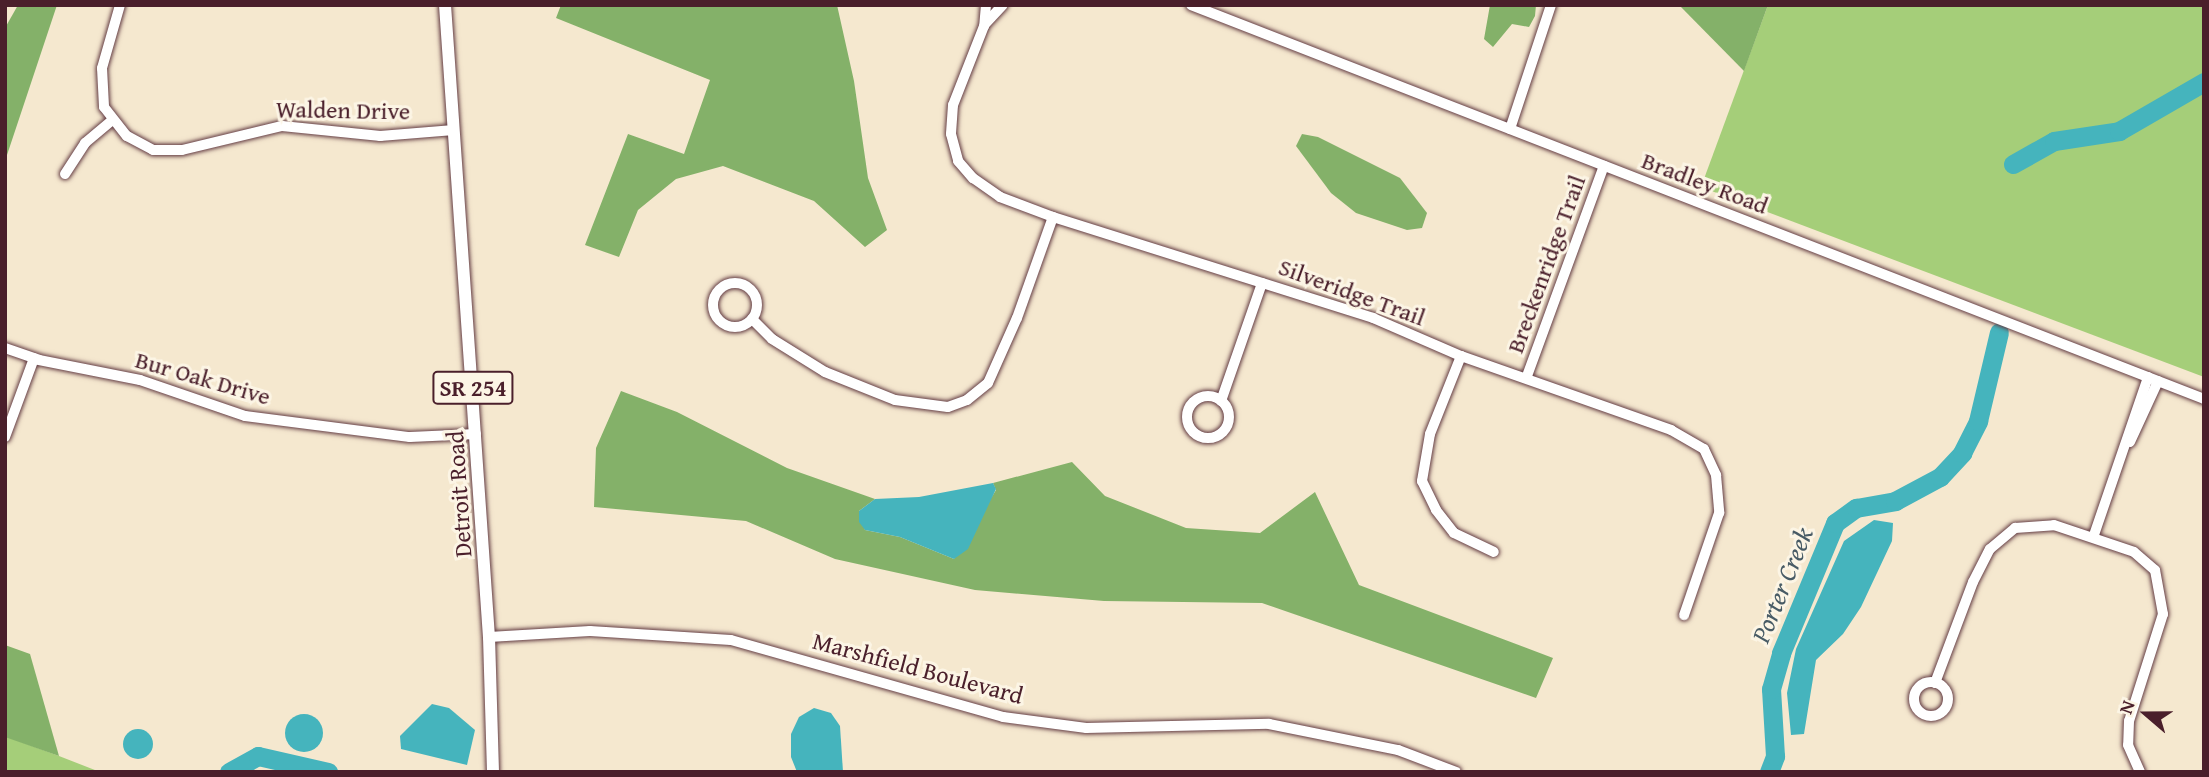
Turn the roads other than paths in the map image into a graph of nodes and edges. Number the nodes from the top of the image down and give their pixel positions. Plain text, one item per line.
1 (120, 5) edge
2 (445, 5) edge
3 (986, 5) edge
4 (1003, 5) edge
5 (1191, 5) edge
6 (1551, 5) edge
7 (984, 26) junction
8 (112, 120) junction
9 (1510, 129) junction
10 (454, 130) junction
11 (1604, 166) junction
12 (65, 174) dead end
13 (1053, 217) junction
14 (1262, 283) junction
15 (752, 319) junction
16 (5, 348) edge
17 (1461, 356) junction
18 (34, 358) junction
19 (1527, 376) junction
20 (2153, 379) junction
21 (2204, 399) edge
22 (1221, 401) dead end
23 (476, 434) junction
24 (5, 437) edge
25 (2094, 535) junction
26 (1494, 552) dead end
27 (1684, 615) dead end
28 (489, 637) junction
29 (1935, 683) dead end
30 (493, 772) edge
31 (1456, 772) edge
32 (2140, 772) edge

1 - 8 street
2 - 10 main road, Detroit Road / SR 254
3 - 7 street, Silveridge Trail
4 - 7 street, Silveridge Trail
5 - 9 street, Bradley Road
6 - 9 street
7 - 13 street, Silveridge Trail
8 - 10 street, Walden Drive
8 - 12 street
9 - 11 street, Bradley Road
10 - 23 main road, Detroit Road / SR 254
11 - 19 street, Breckenridge Trail
11 - 20 street, Bradley Road
13 - 14 street, Silveridge Trail
13 - 15 street
14 - 17 street, Silveridge Trail
14 - 22 street
15 - 15 street
16 - 18 street, Bur Oak Drive
17 - 19 street, Silveridge Trail
17 - 26 street
18 - 23 street, Bur Oak Drive
18 - 24 street
19 - 27 street, Silveridge Trail
20 - 21 street, Bradley Road
20 - 25 street
23 - 28 main road, Detroit Road / SR 254
25 - 29 street
25 - 32 street
28 - 30 main road, Detroit Road / SR 254
28 - 31 street, Marshfield Boulevard

